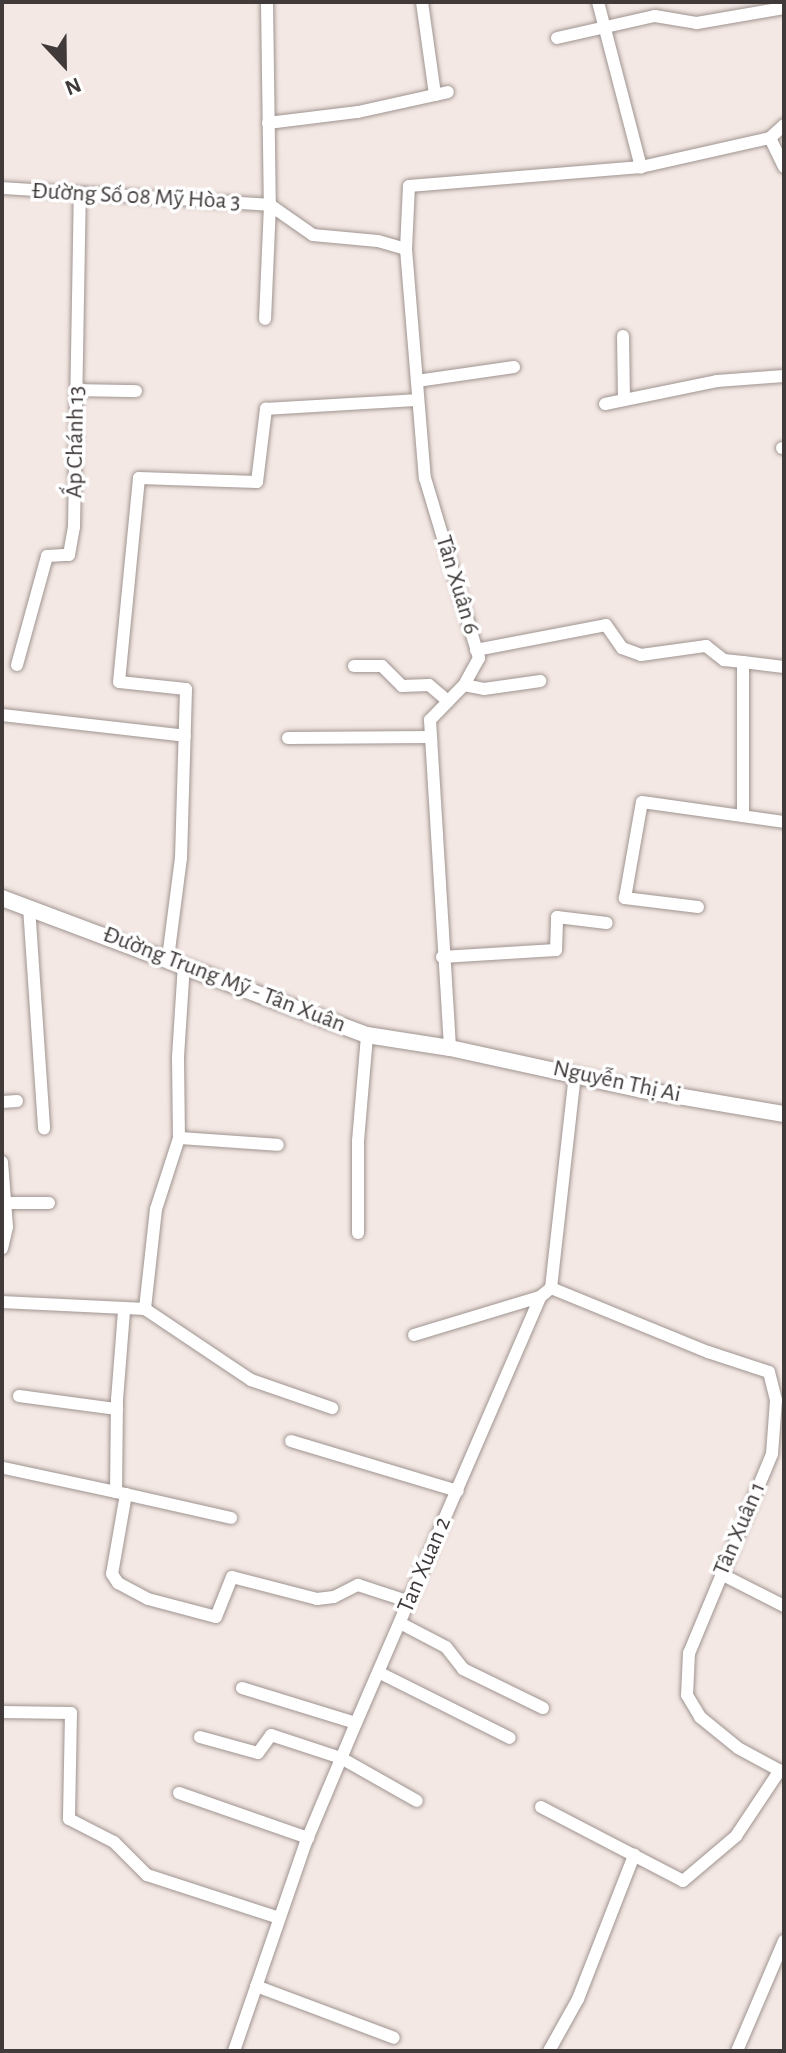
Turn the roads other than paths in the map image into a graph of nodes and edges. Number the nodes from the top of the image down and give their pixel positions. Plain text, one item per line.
1 (267, 2) edge
2 (422, 2) edge
3 (598, 2) edge
4 (784, 8) edge
5 (607, 27) junction
6 (557, 38) dead end
7 (268, 123) junction
8 (784, 125) edge
9 (770, 138) junction
10 (641, 167) junction
11 (784, 167) edge
12 (2, 188) edge
13 (80, 195) junction
14 (270, 205) junction
15 (406, 249) junction
16 (265, 319) dead end
17 (623, 336) dead end
18 (514, 367) dead end
19 (784, 376) edge
20 (417, 381) junction
21 (77, 390) junction
22 (136, 391) dead end
23 (624, 398) junction
24 (418, 400) junction
25 (605, 404) dead end
26 (476, 650) junction
27 (743, 662) junction
28 (17, 665) dead end
29 (354, 666) dead end
30 (784, 667) edge
31 (540, 681) dead end
32 (464, 685) junction
33 (448, 701) junction
34 (2, 715) edge
35 (185, 736) junction
36 (431, 737) junction
37 (288, 738) dead end
38 (743, 816) junction
39 (784, 822) edge
40 (2, 898) edge
41 (29, 907) junction
42 (698, 907) dead end
43 (607, 923) dead end
44 (442, 957) junction
45 (176, 961) junction
46 (367, 1035) junction
47 (450, 1048) junction
48 (575, 1073) junction
49 (17, 1101) dead end
50 (2, 1102) edge
51 (784, 1114) edge
52 (44, 1128) dead end
53 (179, 1138) junction
54 (278, 1145) dead end
55 (2, 1162) edge
56 (7, 1203) junction
57 (49, 1203) dead end
58 (358, 1233) dead end
59 (2, 1248) edge
60 (546, 1293) junction
61 (2, 1302) edge
62 (145, 1309) junction
63 (124, 1311) junction
64 (414, 1335) dead end
65 (784, 1366) edge
66 (769, 1372) junction
67 (19, 1396) dead end
68 (332, 1408) dead end
69 (117, 1409) junction
70 (291, 1441) dead end
71 (4, 1468) dead end
72 (458, 1491) junction
73 (121, 1493) junction
74 (231, 1518) dead end
75 (721, 1574) junction
76 (407, 1601) junction
77 (784, 1606) edge
78 (400, 1623) junction
79 (380, 1673) junction
80 (242, 1688) dead end
81 (543, 1708) dead end
82 (2, 1712) edge
83 (356, 1723) junction
84 (200, 1737) dead end
85 (510, 1738) dead end
86 (341, 1758) junction
87 (782, 1771) edge
88 (179, 1793) dead end
89 (417, 1801) dead end
90 (541, 1807) dead end
91 (308, 1838) junction
92 (634, 1855) junction
93 (279, 1918) junction
94 (784, 1941) edge
95 (256, 1986) junction
96 (394, 2038) dead end
97 (234, 2051) edge
98 (549, 2051) edge
99 (737, 2051) edge

1 - 7 street
2 - 7 street
3 - 5 street
4 - 5 street
5 - 6 street
5 - 10 street
7 - 14 street
8 - 9 street
9 - 10 street, Tân Xuân 6
9 - 11 street
10 - 15 street, Tân Xuân 6
12 - 13 street, Đường Số 08 Mỹ Hòa 3
13 - 14 street, Đường Số 08 Mỹ Hòa 3
13 - 21 street, Ấp Chánh 13
14 - 15 street
14 - 16 street
15 - 20 street, Tân Xuân 6
17 - 23 street
18 - 20 street
19 - 23 street
20 - 24 street, Tân Xuân 6
21 - 22 street
21 - 28 street, Ấp Chánh 13
23 - 25 street
24 - 26 street, Tân Xuân 6
24 - 35 street
26 - 27 street
26 - 32 street, Tân Xuân 6
27 - 30 street
27 - 38 street
29 - 33 street
31 - 32 street
32 - 33 street, Tân Xuân 6
33 - 36 street, Tân Xuân 6
34 - 35 street
35 - 45 street
36 - 37 street
36 - 44 street, Tân Xuân 6
38 - 39 street
38 - 42 street
40 - 41 street, Đường Trung Mỹ - Tân Xuân
41 - 45 street, Đường Trung Mỹ - Tân Xuân
41 - 52 street
43 - 44 street
44 - 47 street, Tân Xuân 6
45 - 46 street, Đường Trung Mỹ - Tân Xuân
45 - 53 street
46 - 47 street, Đường Trung Mỹ - Tân Xuân
46 - 58 street
47 - 48 street, Nguyễn Thị Ai
48 - 51 street, Nguyễn Thị Ai
48 - 60 street, Tan Xuan 2
49 - 50 street
53 - 54 street
53 - 62 street
55 - 56 street
56 - 57 street
56 - 59 street
60 - 64 street
60 - 66 street
60 - 72 street, Tan Xuan 2
61 - 63 street
62 - 63 street
62 - 68 street
63 - 69 street
65 - 66 street
66 - 75 street, Tân Xuân 1
67 - 69 street
69 - 73 street
70 - 72 street
71 - 73 street
72 - 76 street, Tan Xuan 2
73 - 74 street
73 - 76 street
75 - 77 street
75 - 87 street, Tân Xuân 1
76 - 78 street, Tan Xuan 2
78 - 79 street, Tan Xuan 2
78 - 81 street
79 - 83 street, Tan Xuan 2
79 - 85 street
80 - 83 street
82 - 93 street
83 - 86 street, Tan Xuan 2
84 - 86 street
86 - 89 street
86 - 91 street, Tan Xuan 2
87 - 92 street
88 - 91 street
90 - 92 street
91 - 93 street, Tan Xuan 2
92 - 98 street
93 - 95 street, Tan Xuan 2
94 - 99 street
95 - 96 street
95 - 97 street, Tan Xuan 2

